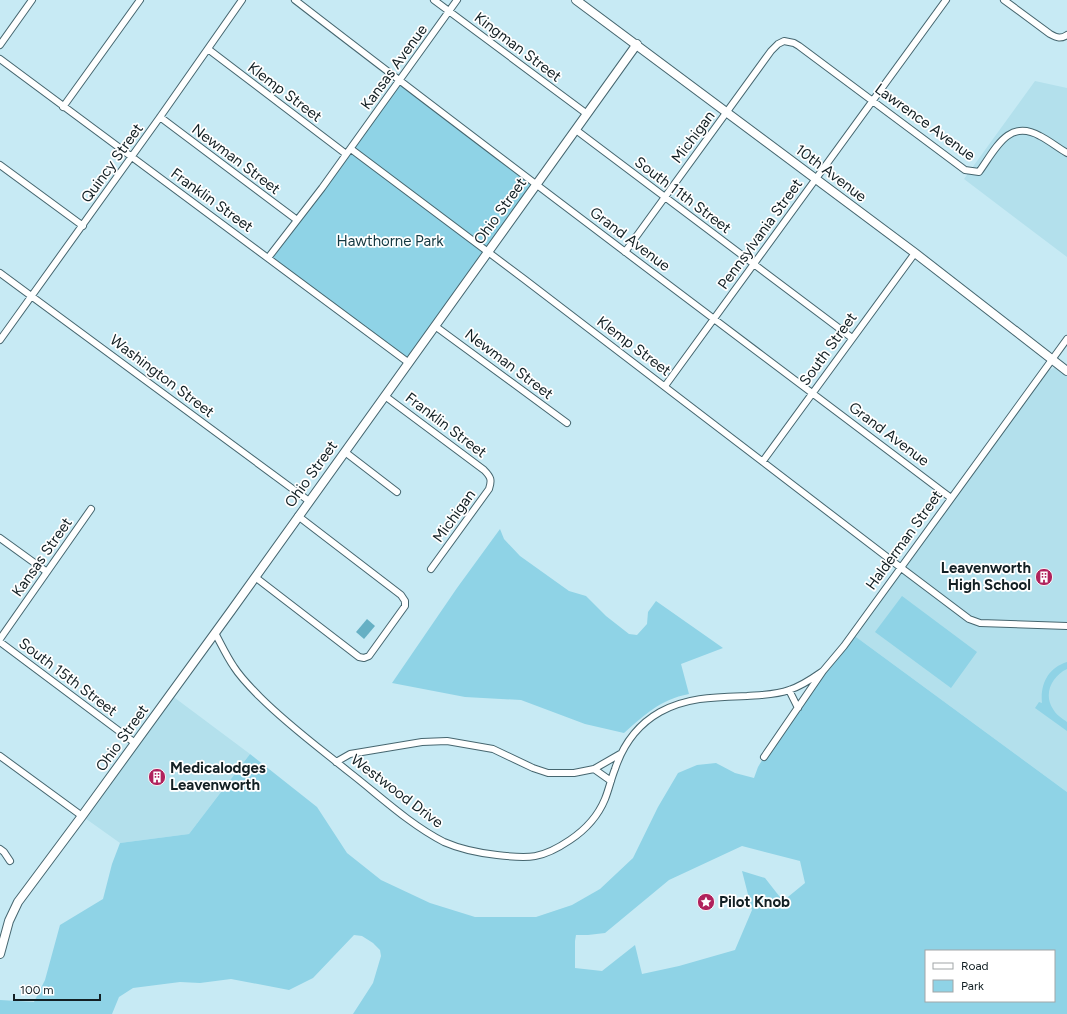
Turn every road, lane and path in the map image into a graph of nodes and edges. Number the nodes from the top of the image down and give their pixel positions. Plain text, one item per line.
1 (32, 0) edge
2 (242, 0) edge
3 (295, 0) edge
4 (434, 0) edge
5 (457, 0) edge
6 (576, 0) edge
7 (946, 0) edge
8 (1004, 0) edge
9 (138, 1) edge
10 (449, 12) junction
11 (1065, 36) edge
12 (784, 41) joint
13 (637, 44) junction
14 (0, 45) edge
15 (208, 49) junction
16 (0, 59) edge
17 (400, 81) junction
18 (873, 101) junction
19 (63, 107) junction
20 (727, 113) junction
21 (587, 114) junction
22 (160, 117) junction
23 (576, 130) junction
24 (351, 148) junction
25 (1067, 153) edge
26 (346, 154) junction
27 (131, 157) junction
28 (0, 165) edge
29 (816, 179) junction
30 (536, 186) junction
31 (664, 197) junction
32 (297, 220) junction
33 (83, 226) junction
34 (488, 252) junction
35 (625, 252) junction
36 (915, 253) junction
37 (268, 258) junction
38 (754, 265) junction
39 (0, 273) edge
40 (32, 296) junction
41 (716, 319) junction
42 (435, 326) junction
43 (852, 338) junction
44 (1067, 339) edge
45 (0, 340) edge
46 (1052, 360) junction
47 (409, 363) junction
48 (1067, 371) edge
49 (665, 386) junction
50 (813, 393) junction
51 (385, 396) junction
52 (567, 423) dead end
53 (344, 452) junction
54 (763, 461) junction
55 (490, 476) joint
56 (397, 492) dead end
57 (951, 498) junction
58 (309, 501) junction
59 (91, 509) dead end
60 (298, 516) junction
61 (0, 538) edge
62 (900, 567) junction
63 (432, 569) dead end
64 (47, 572) junction
65 (255, 577) junction
66 (1067, 626) edge
67 (215, 633) junction
68 (1, 644) edge
69 (823, 671) junction
70 (789, 690) junction
71 (798, 708) junction
72 (136, 743) junction
73 (620, 754) junction
74 (0, 756) edge
75 (764, 758) dead end
76 (336, 762) junction
77 (594, 769) junction
78 (611, 781) junction
79 (82, 816) junction
80 (0, 849) edge
81 (10, 861) dead end
82 (0, 954) edge

1 - 14 street
2 - 15 street, Quincy Street
3 - 17 street, Grand Avenue
4 - 10 street, Kingman Street
5 - 10 street, Kansas Avenue
6 - 13 street, 10th Avenue
7 - 18 street, Pennsylvania Street
8 - 11 street
9 - 19 street
10 - 17 street, Kansas Avenue
10 - 21 street, Kingman Street
12 - 18 street, Lawrence Avenue
12 - 20 street, Michigan
13 - 20 street, 10th Avenue
13 - 21 street, Ohio Street
15 - 22 street, Quincy Street
15 - 26 street, Klemp Street
16 - 19 street, Franklin Street
17 - 24 street, Kansas Avenue
17 - 30 street, Grand Avenue
18 - 25 street, Lawrence Avenue
18 - 29 street, Pennsylvania Street
19 - 27 street, Franklin Street
20 - 29 street, 10th Avenue
20 - 31 street, Michigan
21 - 23 street, Ohio Street
22 - 27 street, Quincy Street
22 - 32 street, Newman Street
23 - 30 street, Ohio Street
23 - 31 street, South 11th Street
24 - 26 street
24 - 34 street, Klemp Street
26 - 32 street
27 - 33 street, Quincy Street
27 - 37 street, Franklin Street
28 - 33 street
29 - 36 street, 10th Avenue
29 - 38 street, Pennsylvania Street
30 - 34 street, Ohio Street
30 - 35 street, Grand Avenue
31 - 35 street, Michigan
31 - 38 street, South 11th Street
32 - 37 street
33 - 40 street, Quincy Street
34 - 42 street, Ohio Street
34 - 49 street, Klemp Street
35 - 41 street, Grand Avenue
36 - 43 street, South Street
36 - 46 street, 10th Avenue
37 - 47 street, Franklin Street
38 - 41 street, Pennsylvania Street
38 - 43 street, South 11th Street
39 - 40 street, Washington Street
40 - 45 street, Quincy Street
40 - 58 street, Washington Street
41 - 49 street, Pennsylvania Street
41 - 50 street, Grand Avenue
42 - 47 street, Ohio Street
42 - 52 street, Newman Street
43 - 50 street, South Street
44 - 46 street, Halderman Street
46 - 48 street, 10th Avenue
46 - 57 street, Halderman Street
47 - 51 street, Ohio Street
49 - 54 street, Klemp Street
50 - 54 street, South Street
50 - 57 street, Grand Avenue
51 - 53 street, Ohio Street
51 - 55 street, Franklin Street
53 - 56 street
53 - 58 street, Ohio Street
54 - 62 street, Klemp Street
55 - 63 street, Michigan
57 - 62 street, Halderman Street
58 - 60 street, Ohio Street
59 - 64 street, Kansas Street
60 - 65 street, Ohio Street
60 - 65 street
61 - 64 street
62 - 66 street
62 - 69 street, Halderman Street
64 - 68 street, Kansas Street
65 - 67 street, Ohio Street
67 - 72 street, Ohio Street
67 - 76 street, Westwood Drive
68 - 72 street, South 15th Street
69 - 70 street, Westwood Drive
69 - 71 street, Halderman Street
70 - 71 street
70 - 73 street, Westwood Drive
71 - 75 street, Halderman Street
72 - 79 street, Ohio Street
73 - 77 street
73 - 78 street, Westwood Drive
74 - 79 street
76 - 77 street
76 - 78 street, Westwood Drive
77 - 78 street
79 - 82 street, Ohio Street
80 - 81 street

